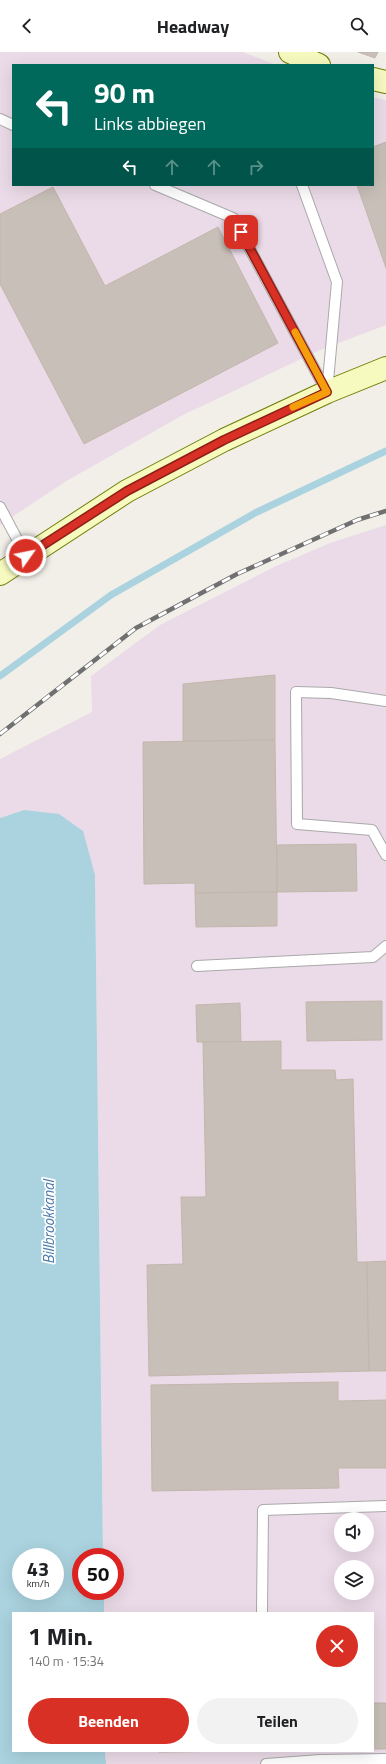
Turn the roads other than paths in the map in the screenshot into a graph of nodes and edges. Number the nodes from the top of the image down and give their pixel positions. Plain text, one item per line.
1 (290, 52) edge
2 (316, 64) edge
3 (374, 79) edge
4 (386, 82) edge
5 (0, 119) edge
6 (12, 125) edge
7 (157, 186) edge
8 (302, 186) edge
9 (386, 368) edge
10 (327, 392) junction
11 (0, 507) edge
12 (26, 556) junction
13 (0, 574) edge
14 (386, 701) edge
15 (386, 855) edge
16 (386, 946) edge
17 (197, 966) dead end
18 (386, 1506) edge
19 (262, 1612) edge
20 (386, 1759) edge
21 (266, 1764) edge

1 - 2 main road
3 - 4 main road
5 - 6 lane
7 - 10 lane
8 - 10 lane
9 - 10 main road
10 - 12 main road
11 - 12 lane
12 - 13 main road
14 - 15 lane
16 - 17 lane
18 - 19 lane
20 - 21 lane

